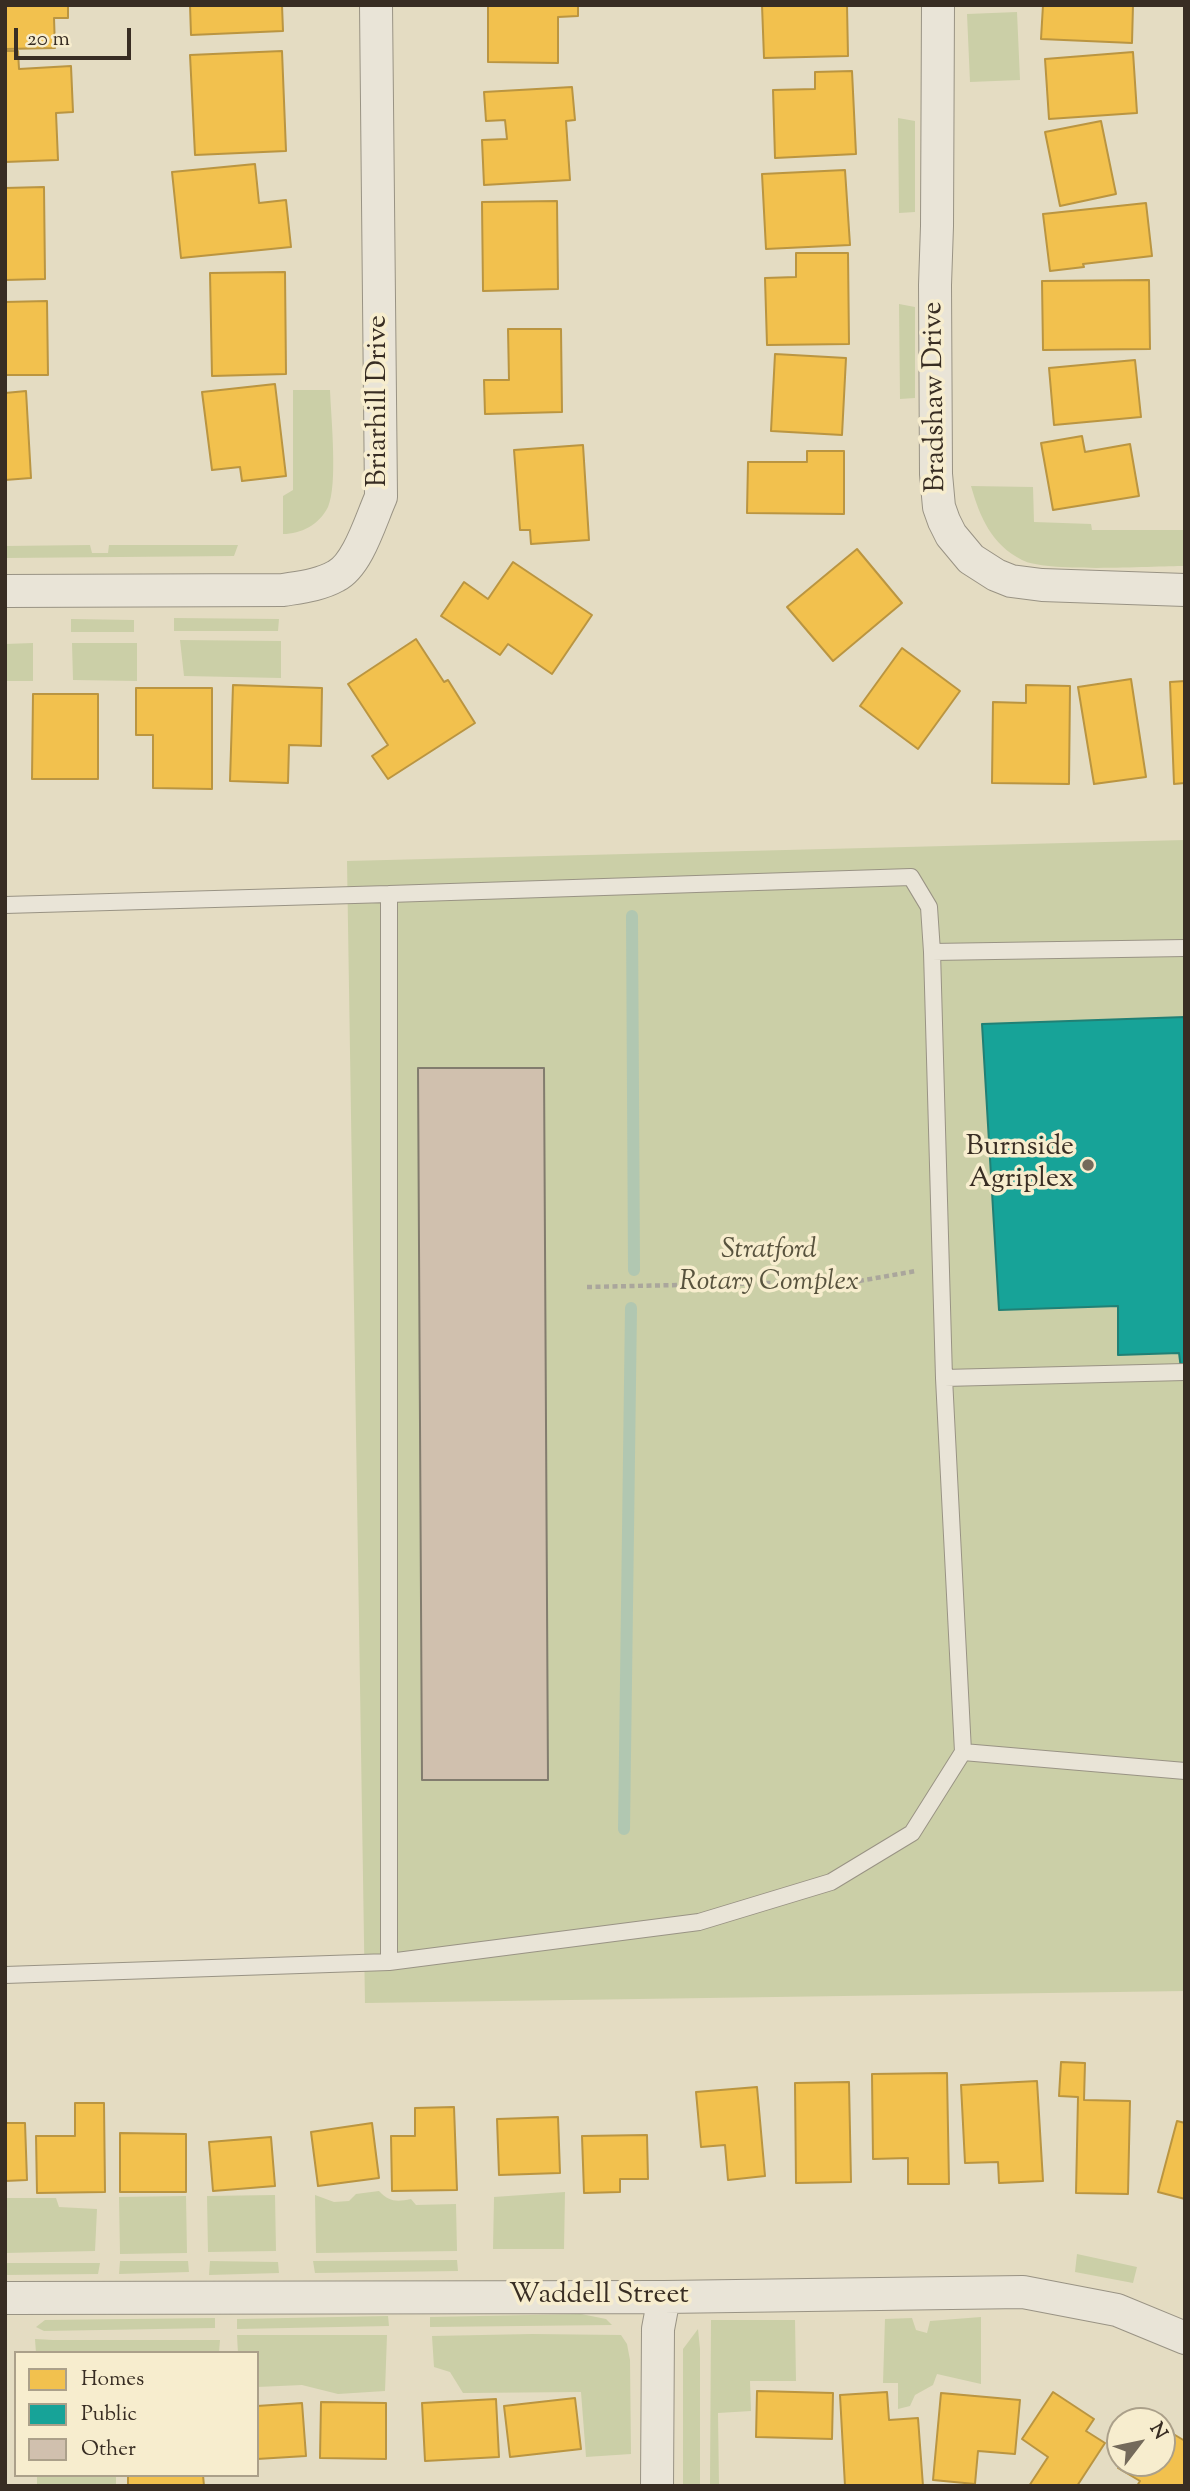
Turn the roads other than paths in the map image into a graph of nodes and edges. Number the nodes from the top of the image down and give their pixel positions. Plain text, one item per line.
1 (376, 5) edge
2 (938, 5) edge
3 (1185, 590) edge
4 (5, 591) edge
5 (390, 894) junction
6 (5, 905) edge
7 (1185, 948) edge
8 (932, 952) junction
9 (1185, 1372) edge
10 (944, 1378) junction
11 (963, 1752) junction
12 (1185, 1770) edge
13 (389, 1962) junction
14 (5, 1975) edge
15 (664, 2297) junction
16 (5, 2298) edge
17 (1185, 2338) edge
18 (657, 2486) edge

1 - 4 street, Briarhill Drive
2 - 3 street, Bradshaw Drive
5 - 6 lane
5 - 8 lane
5 - 13 lane
7 - 8 lane
8 - 10 lane
9 - 10 lane
10 - 11 lane
11 - 12 lane
11 - 13 lane
13 - 14 lane
15 - 16 street, Waddell Street
15 - 17 street, Waddell Street
15 - 18 street

